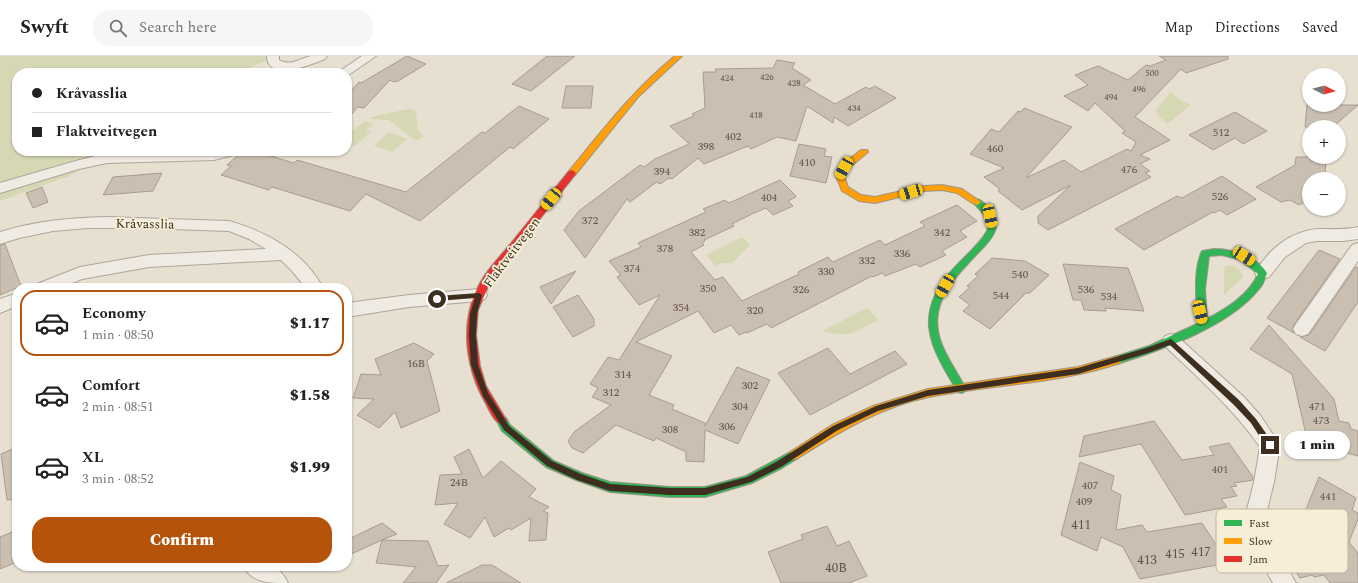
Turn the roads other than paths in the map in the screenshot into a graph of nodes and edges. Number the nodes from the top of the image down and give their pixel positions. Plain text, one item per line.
1 (273, 56) edge
2 (322, 56) edge
3 (370, 56) edge
4 (679, 56) edge
5 (351, 68) edge
6 (864, 152) dead end
7 (178, 156) edge
8 (0, 188) edge
9 (1351, 235) edge
10 (0, 238) edge
11 (1358, 249) edge
12 (284, 254) junction
13 (1263, 273) junction
14 (55, 283) edge
15 (310, 283) edge
16 (479, 295) junction
17 (12, 301) edge
18 (0, 306) edge
19 (352, 309) edge
20 (1204, 325) junction
21 (1302, 329) dead end
22 (1171, 341) junction
23 (961, 388) junction
24 (1257, 509) edge
25 (261, 571) edge
26 (1279, 573) edge
27 (277, 583) edge
28 (1285, 583) edge

1 - 2 street
3 - 5 street
4 - 16 main road, Flaktveitvegen
6 - 23 main road
7 - 8 street
9 - 11 street, Flaktveitvegen
9 - 13 street, Flaktveitvegen
10 - 12 street, Kråvasslia
11 - 21 street, Flaktveitvegen
12 - 14 street
12 - 15 street, Kråvasslia
13 - 20 main road, Flaktveitvegen
13 - 20 main road
16 - 19 street
16 - 23 main road, Flaktveitvegen
17 - 18 street
20 - 22 main road, Flaktveitvegen
22 - 23 main road, Flaktveitvegen
22 - 24 street
25 - 27 street
26 - 28 street

